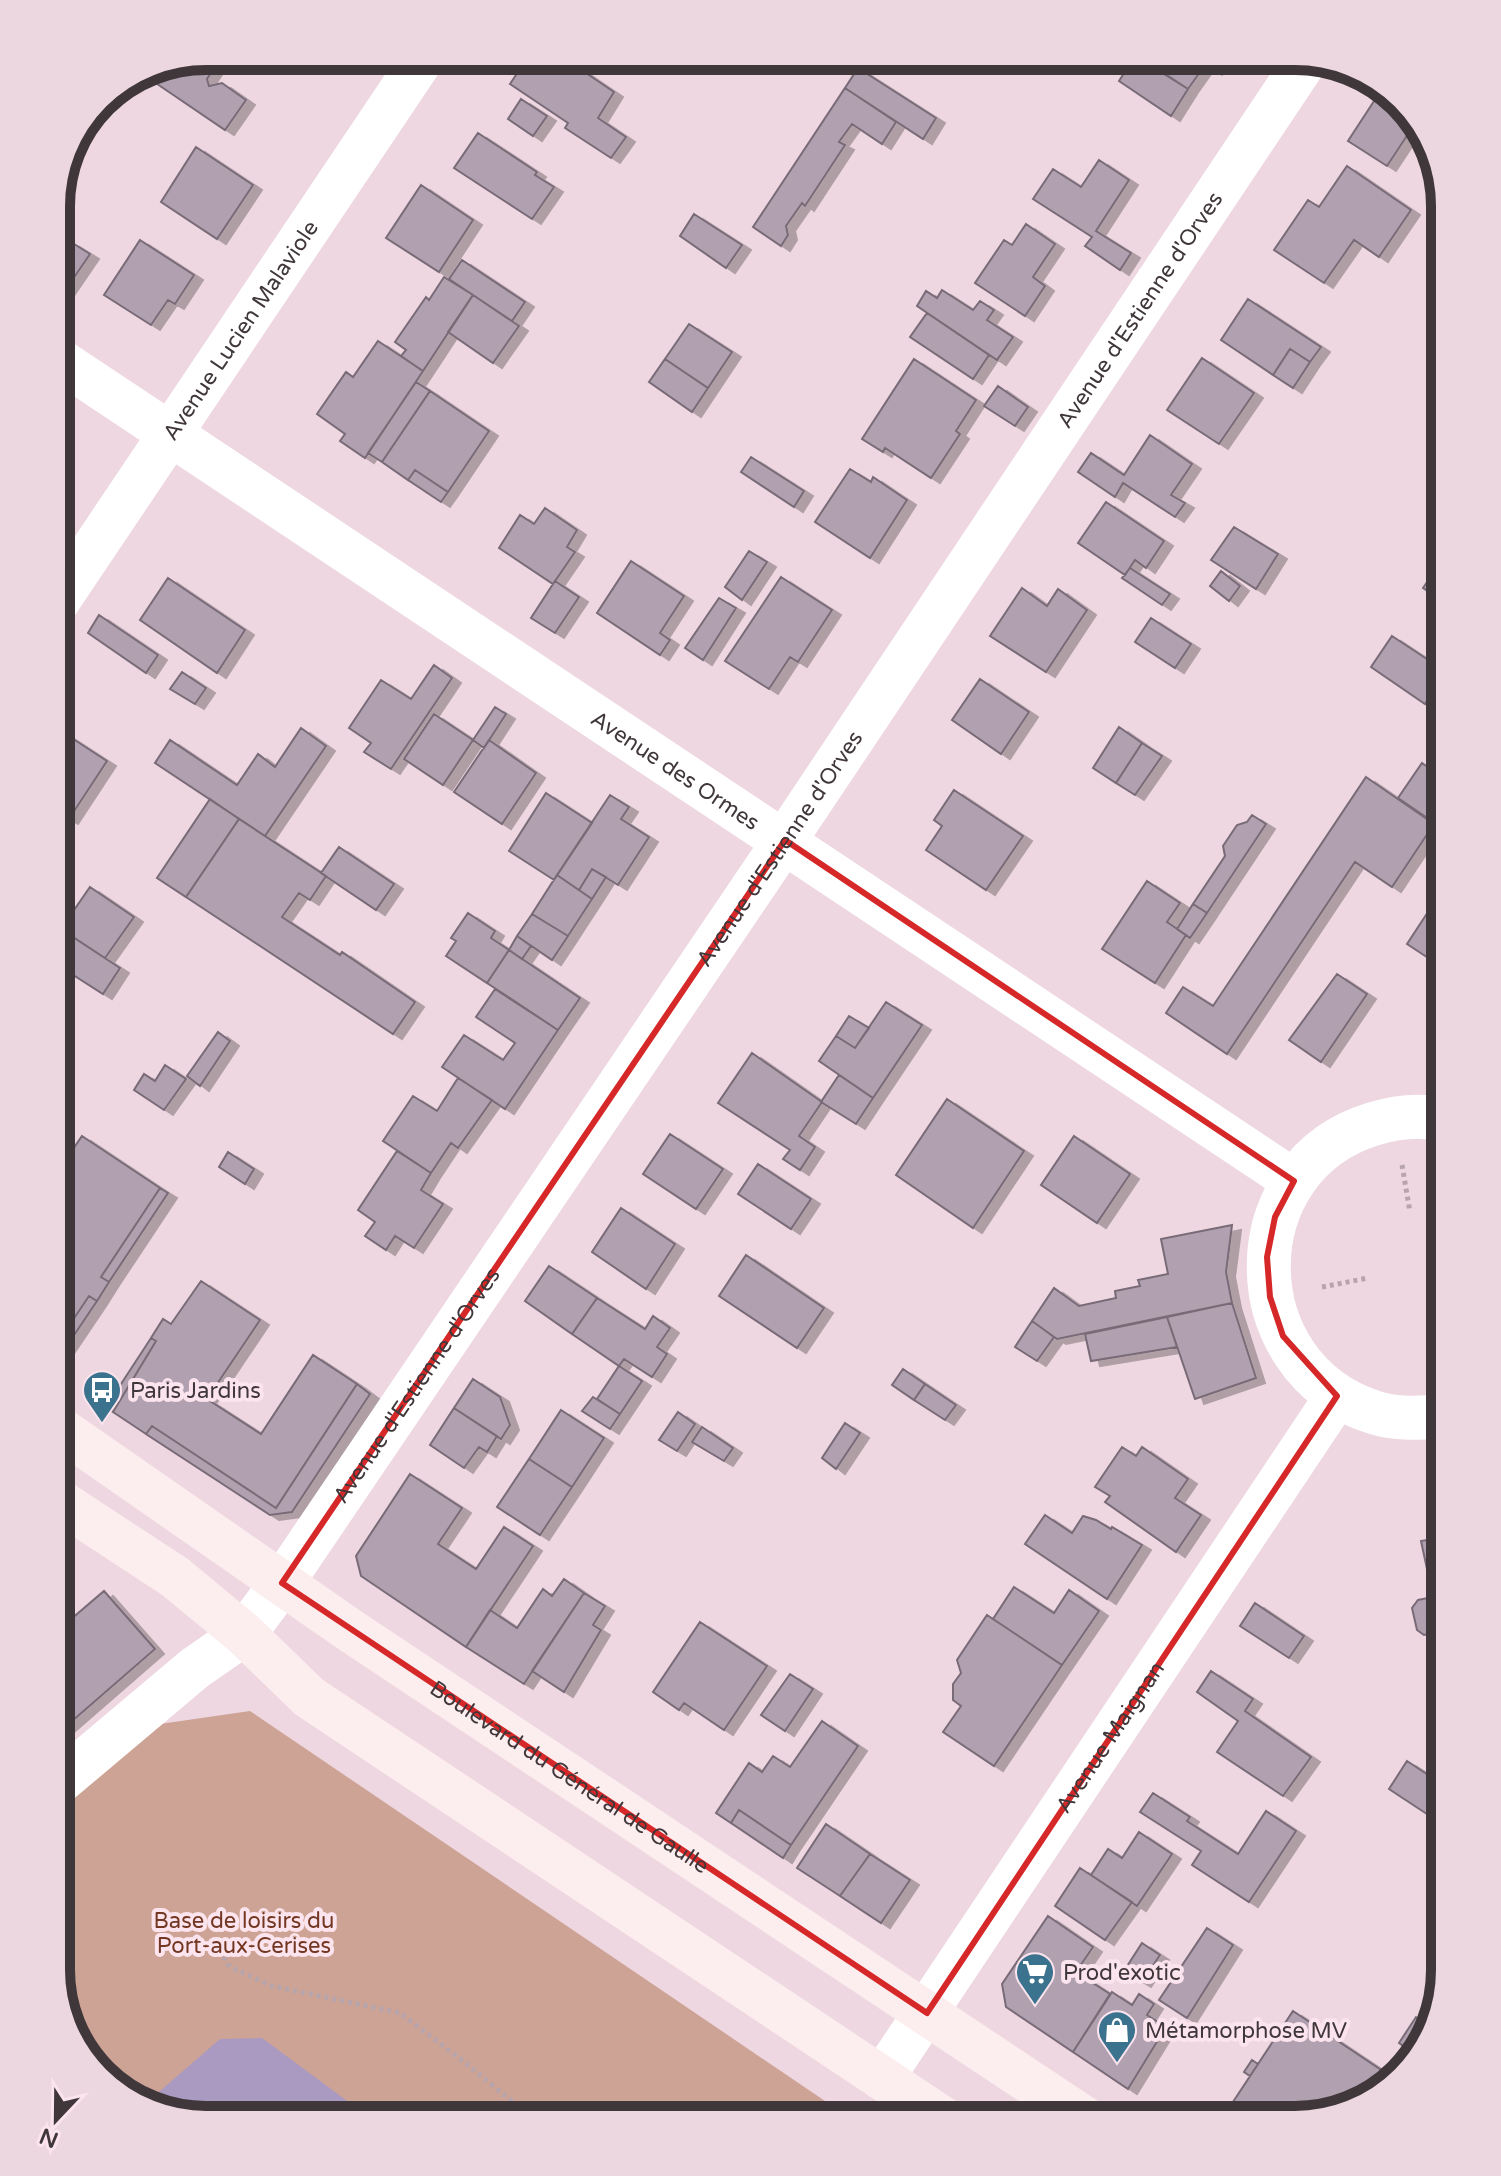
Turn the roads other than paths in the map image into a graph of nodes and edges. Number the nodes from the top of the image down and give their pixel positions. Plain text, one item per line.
1 (415, 70) edge
2 (1299, 70) edge
3 (70, 367) edge
4 (170, 433) junction
5 (70, 583) edge
6 (785, 840) junction
7 (1431, 1117) edge
8 (1294, 1181) junction
9 (1337, 1396) junction
10 (1431, 1417) edge
11 (70, 1436) edge
12 (70, 1508) edge
13 (282, 1583) junction
14 (244, 1634) junction
15 (70, 1773) edge
16 (927, 2013) junction
17 (882, 2078) junction
18 (924, 2106) edge
19 (1066, 2106) edge

1 - 4 street, Avenue Lucien Malaviole
2 - 6 street, Avenue d'Estienne d'Orves
3 - 4 street, Avenue des Ormes
4 - 5 street, Avenue Lucien Malaviole
4 - 6 street, Avenue des Ormes
6 - 8 street, Avenue des Ormes
6 - 13 street, Avenue d'Estienne d'Orves
7 - 8 street
8 - 9 street
9 - 10 street
9 - 16 street, Avenue Maignan
11 - 13 main road, Boulevard du Général de Gaulle
12 - 14 main road
13 - 14 street, Avenue d'Estienne d'Orves
13 - 16 main road, Boulevard du Général de Gaulle
14 - 15 street, Avenue d'Estienne d'Orves
14 - 17 main road
16 - 17 street, Avenue Maignan
16 - 19 main road, Boulevard du Général de Gaulle
17 - 18 main road

